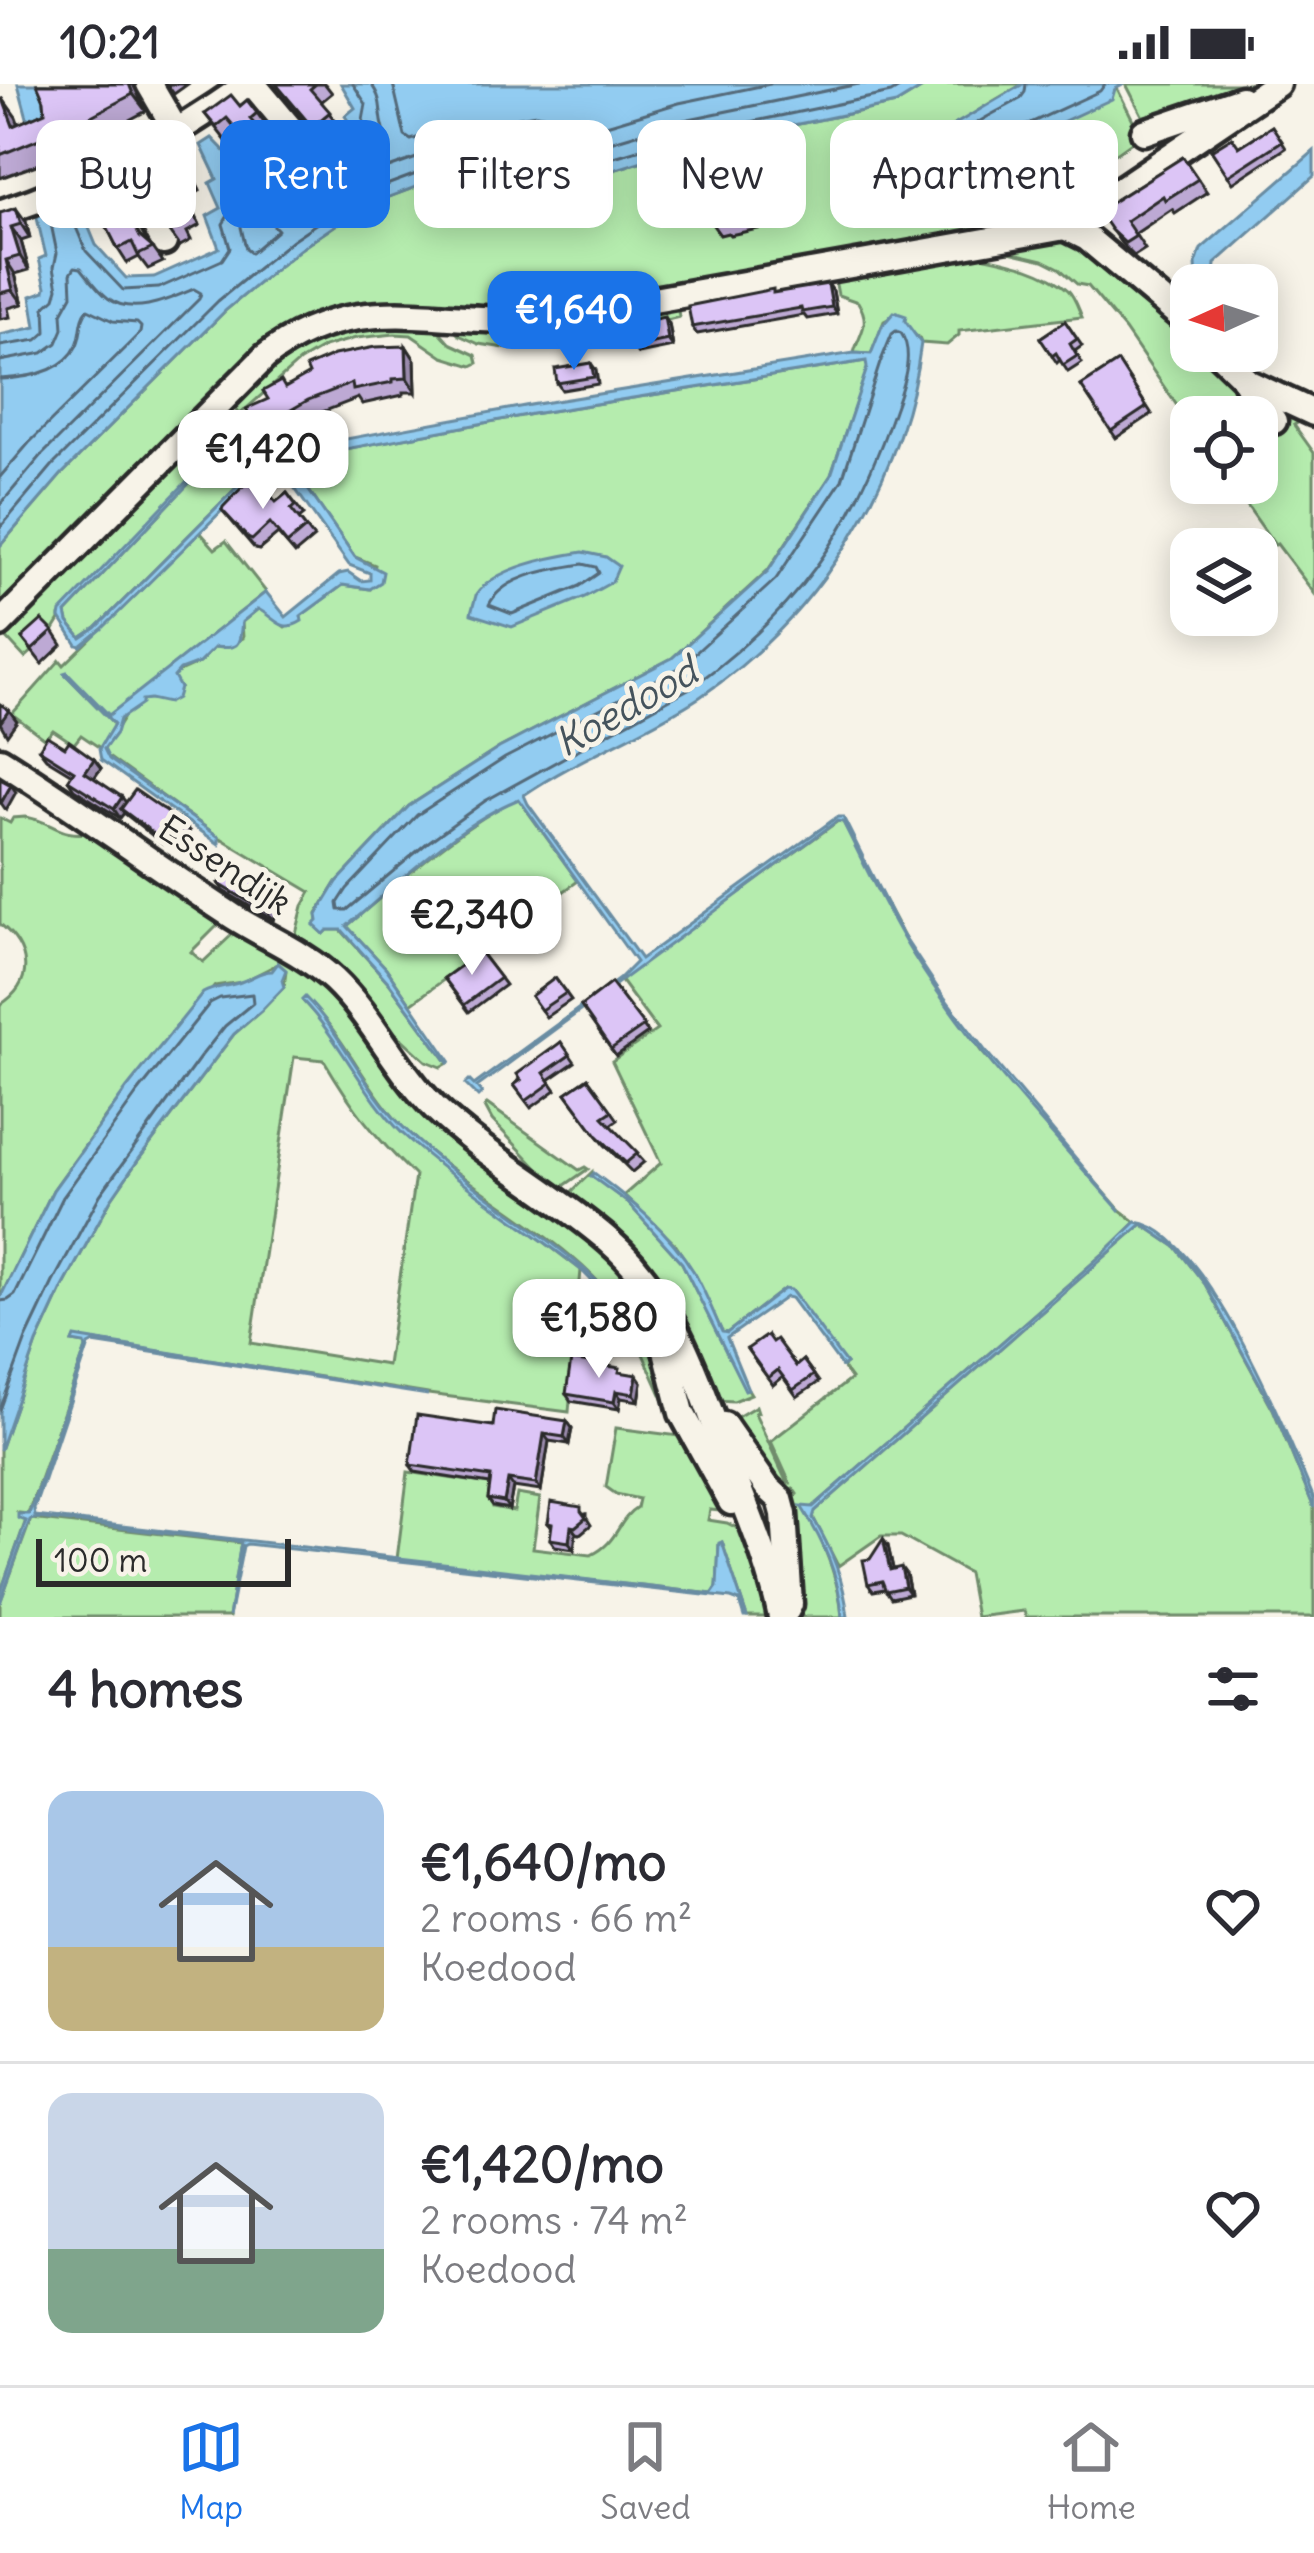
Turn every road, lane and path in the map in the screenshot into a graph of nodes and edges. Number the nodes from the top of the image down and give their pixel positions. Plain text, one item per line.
1 (149, 84) edge
2 (250, 84) edge
3 (1269, 89) edge
4 (170, 120) edge
5 (195, 120) edge
6 (281, 120) edge
7 (1144, 132) dead end
8 (1118, 191) edge
9 (36, 200) edge
10 (0, 213) edge
11 (156, 228) edge
12 (1059, 228) edge
13 (1067, 228) edge
14 (164, 242) dead end
15 (1170, 307) edge
16 (1237, 372) edge
17 (1241, 376) junction
18 (1256, 396) edge
19 (1314, 413) edge
20 (0, 624) edge
21 (0, 760) edge
22 (654, 1293) junction
23 (702, 1394) junction
24 (756, 1534) junction
25 (782, 1617) edge

1 - 4 street
2 - 5 street
2 - 6 street
3 - 7 street
3 - 8 street
9 - 10 street
11 - 14 street
12 - 20 street
13 - 15 street
16 - 17 street
17 - 18 street
17 - 19 street
21 - 22 street, Essendijk
22 - 23 street, Essendijk
22 - 24 street, Essendijk
23 - 24 street, Essendijk
23 - 25 street, Essendijk
24 - 25 street, Essendijk

